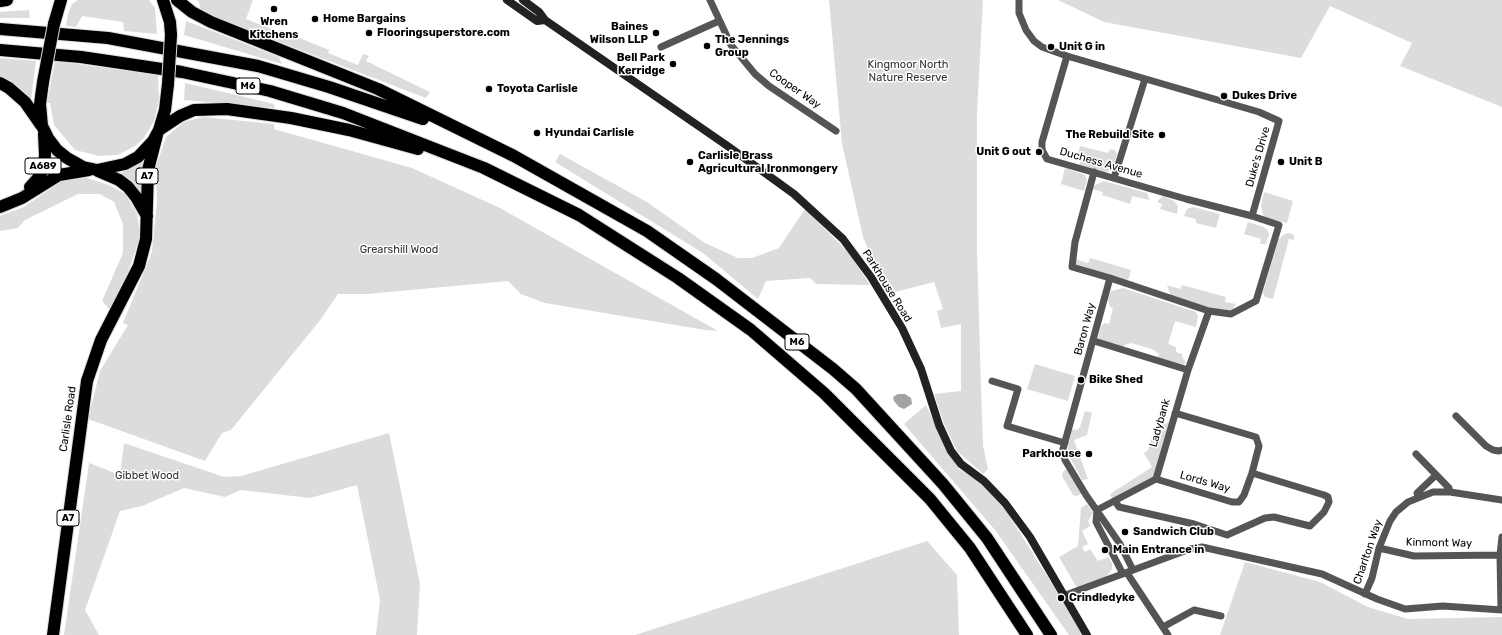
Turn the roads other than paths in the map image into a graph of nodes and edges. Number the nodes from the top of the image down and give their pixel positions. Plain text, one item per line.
1 (0, 0) edge
2 (7, 0) edge
3 (61, 0) edge
4 (163, 0) edge
5 (177, 0) edge
6 (193, 0) edge
7 (509, 0) edge
8 (523, 0) edge
9 (710, 0) edge
10 (1019, 0) edge
11 (531, 3) edge
12 (199, 16) junction
13 (545, 20) junction
14 (719, 20) junction
15 (170, 22) junction
16 (0, 29) edge
17 (661, 47) dead end
18 (0, 50) edge
19 (1067, 56) junction
20 (1145, 79) junction
21 (0, 83) edge
22 (43, 127) junction
23 (836, 131) dead end
24 (158, 133) junction
25 (468, 134) junction
26 (484, 168) junction
27 (93, 170) junction
28 (1094, 172) junction
29 (1114, 178) junction
30 (22, 198) junction
31 (0, 207) edge
32 (1252, 216) junction
33 (147, 218) junction
34 (1110, 278) junction
35 (1209, 311) junction
36 (1094, 342) junction
37 (1188, 370) junction
38 (992, 381) dead end
39 (1175, 414) junction
40 (1456, 416) dead end
41 (1065, 443) junction
42 (1502, 450) edge
43 (1416, 454) dead end
44 (1252, 473) junction
45 (1436, 475) junction
46 (1156, 479) junction
47 (1450, 492) junction
48 (1418, 497) junction
49 (1502, 500) edge
50 (1115, 501) junction
51 (1097, 510) junction
52 (1502, 538) edge
53 (1379, 548) junction
54 (1500, 555) junction
55 (1128, 573) junction
56 (1365, 594) junction
57 (1063, 596) junction
58 (1502, 610) edge
59 (1221, 616) dead end
60 (1163, 627) junction
61 (52, 635) edge
62 (1027, 635) edge
63 (1052, 635) edge
64 (1087, 635) edge
65 (1168, 635) edge

1 - 2 highway
3 - 22 highway, bridge
4 - 15 highway
5 - 12 highway, M6
5 - 15 highway
6 - 12 highway
7 - 13 street, Parkhouse Road
8 - 11 street, Parkhouse Road
9 - 14 street, Cooper Way
10 - 19 street, Duke's Drive
11 - 13 street, Parkhouse Road
12 - 25 highway, M6
13 - 57 street, Parkhouse Road
14 - 17 street
14 - 23 street, Cooper Way
15 - 24 highway, Carlisle Road, bridge
16 - 25 highway, M6
18 - 26 highway, M6
19 - 20 street, Duke's Drive
19 - 28 street, Duchess Avenue
20 - 29 street
20 - 32 street, Duke's Drive
21 - 22 highway
22 - 27 highway
22 - 30 highway, A689
24 - 26 highway, M6
24 - 27 highway
24 - 33 highway, Carlisle Road / A7
25 - 63 highway, M6
26 - 62 highway, M6
27 - 30 highway, A689
27 - 33 highway, A7
28 - 29 street, Duchess Avenue
28 - 34 street
29 - 32 street, Duchess Avenue
30 - 31 highway, A689
32 - 35 street
33 - 61 highway, Carlisle Road / A7
34 - 35 street
34 - 36 street, Baron Way
35 - 37 street, Ladybank
36 - 37 street
36 - 41 street, Baron Way
37 - 39 street, Ladybank
38 - 41 street
39 - 44 street, Lords Way
39 - 46 street, Ladybank
40 - 42 street
41 - 51 street, Baron Way
43 - 45 street
44 - 46 street, Lords Way
44 - 50 street
45 - 47 street
45 - 48 street
46 - 50 street
47 - 48 street, Charlton Way
47 - 49 street, Charlton Way
48 - 53 street, Charlton Way
50 - 51 street
51 - 55 street, Baron Way
51 - 55 street
52 - 54 street
53 - 54 street, Kinmont Way
53 - 56 street, Charlton Way
54 - 58 street
55 - 56 street
55 - 57 street
55 - 60 street
56 - 58 street
57 - 64 street, Parkhouse Road
59 - 60 street
60 - 65 street

